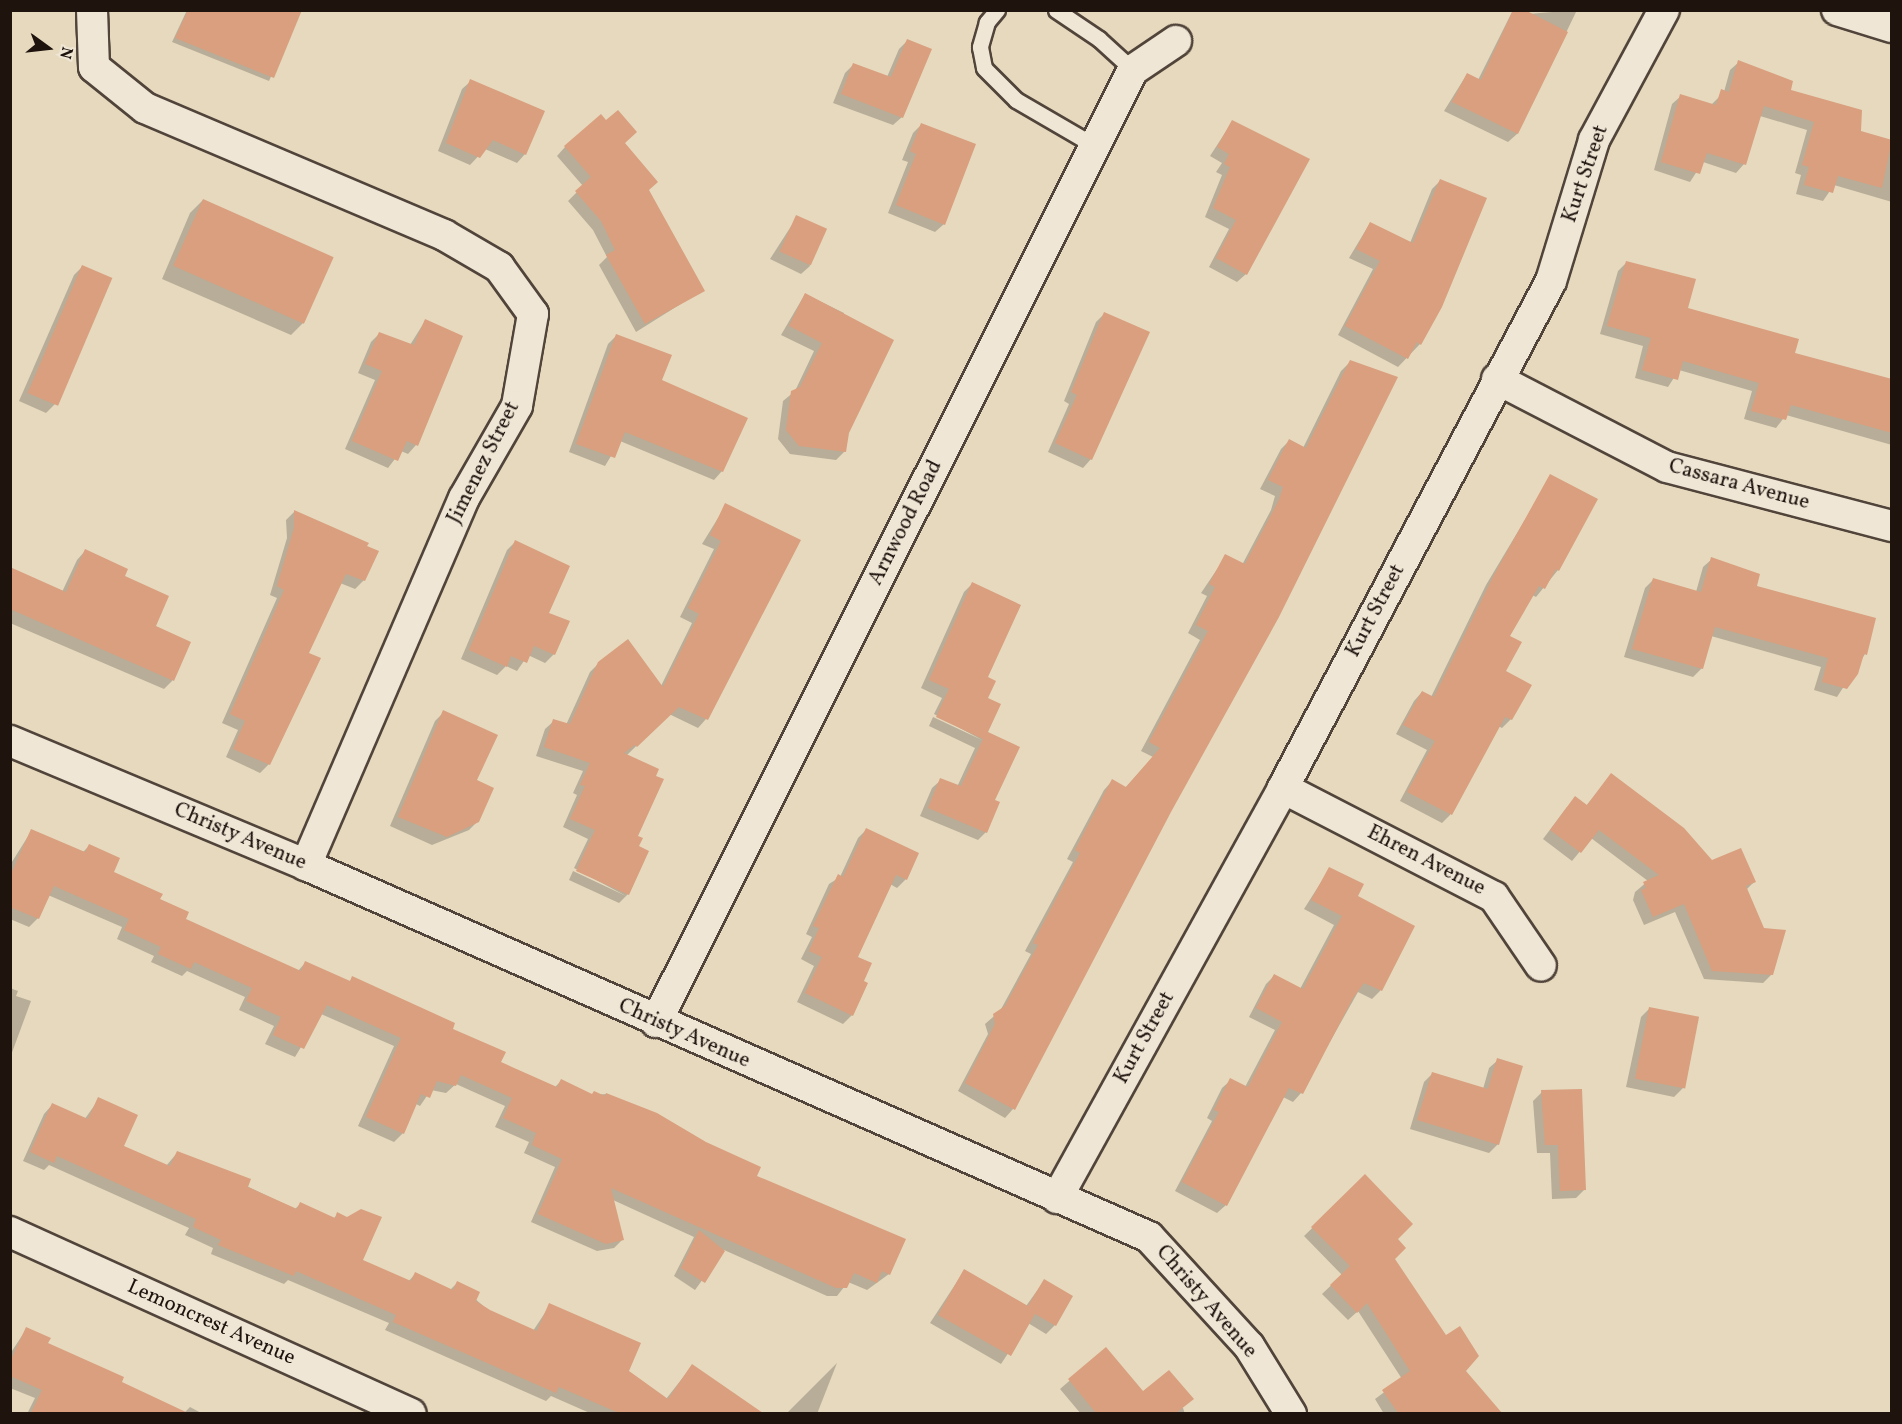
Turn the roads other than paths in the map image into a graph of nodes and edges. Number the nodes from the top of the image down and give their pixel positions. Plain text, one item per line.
1 (92, 10) edge
2 (997, 10) edge
3 (1056, 10) edge
4 (1664, 10) edge
5 (1837, 10) edge
6 (1892, 27) edge
7 (1176, 41) dead end
8 (1133, 70) junction
9 (1095, 146) junction
10 (1497, 378) junction
11 (1892, 526) edge
12 (10, 741) edge
13 (1283, 788) junction
14 (306, 865) junction
15 (1541, 966) dead end
16 (656, 1023) junction
17 (1057, 1198) junction
18 (10, 1232) edge
19 (411, 1413) edge
20 (1291, 1413) edge

1 - 14 street, Jimenez Street
2 - 9 lane
3 - 8 lane
4 - 10 street, Kurt Street
5 - 6 street
7 - 8 street, Arnwood Road
8 - 9 street, Arnwood Road
9 - 16 street, Arnwood Road
10 - 11 street, Cassara Avenue
10 - 13 street, Kurt Street
12 - 14 street, Christy Avenue
13 - 15 street, Ehren Avenue
13 - 17 street, Kurt Street
14 - 16 street, Christy Avenue
16 - 17 street, Christy Avenue
17 - 20 street, Christy Avenue
18 - 19 street, Lemoncrest Avenue

